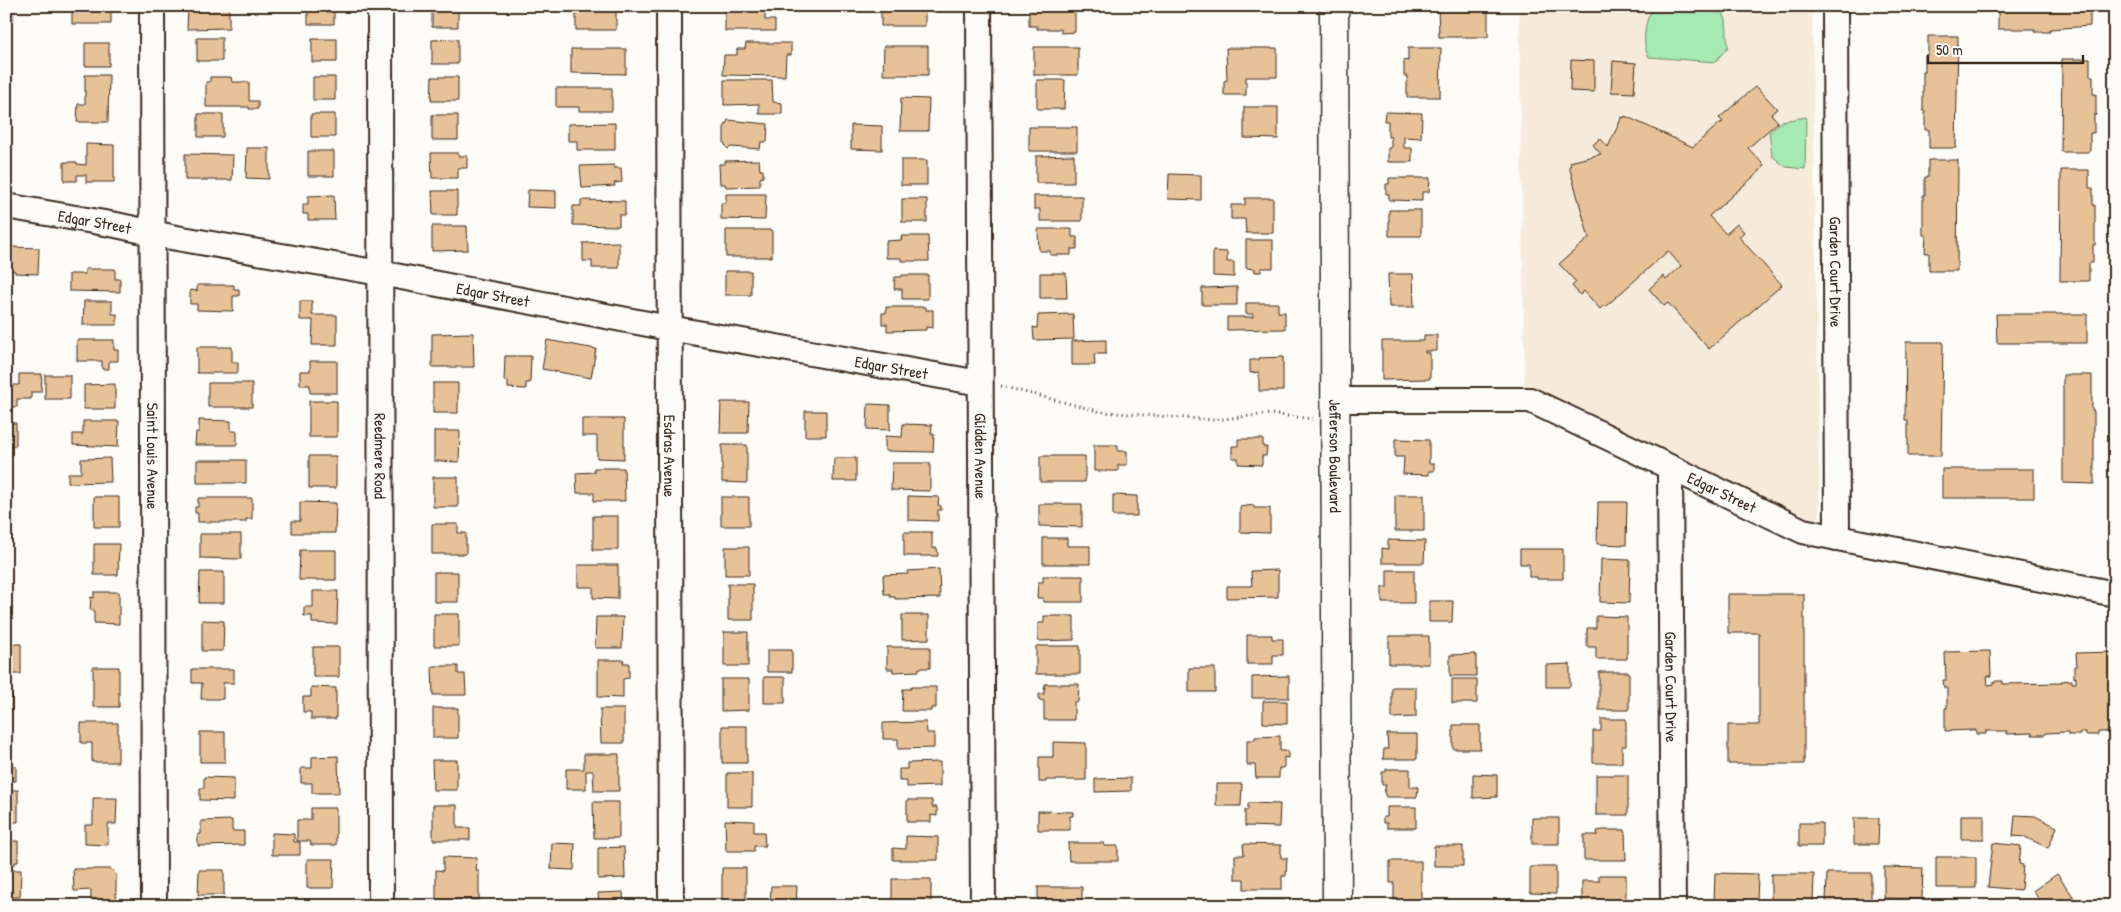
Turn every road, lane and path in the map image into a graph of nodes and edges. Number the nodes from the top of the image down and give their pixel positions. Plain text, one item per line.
1 (152, 6) edge
2 (380, 6) edge
3 (668, 6) edge
4 (979, 6) edge
5 (1334, 6) edge
6 (1835, 6) edge
7 (6, 206) edge
8 (152, 234) junction
9 (380, 273) junction
10 (669, 328) junction
11 (988, 384) junction
12 (1335, 400) junction
13 (1316, 420) dead end
14 (1670, 468) junction
15 (1837, 538) junction
16 (2115, 594) edge
17 (154, 906) edge
18 (381, 906) edge
19 (671, 906) edge
20 (983, 906) edge
21 (1337, 906) edge
22 (1674, 906) edge

1 - 8 street, Saint Louis Avenue
2 - 9 street, Reedmere Road
3 - 10 street, Esdras Avenue
4 - 11 street, Glidden Avenue
5 - 12 street, Jefferson Boulevard
6 - 15 street, Garden Court Drive
7 - 8 street, Edgar Street
8 - 9 street, Edgar Street
8 - 17 street, Saint Louis Avenue
9 - 10 street, Edgar Street
9 - 18 street, Reedmere Road
10 - 11 street, Edgar Street
10 - 19 street, Esdras Avenue
11 - 13 path
11 - 20 street, Glidden Avenue
12 - 14 street, Edgar Street
12 - 21 street, Jefferson Boulevard
14 - 15 street, Edgar Street
14 - 22 street, Garden Court Drive
15 - 16 street, Edgar Street

